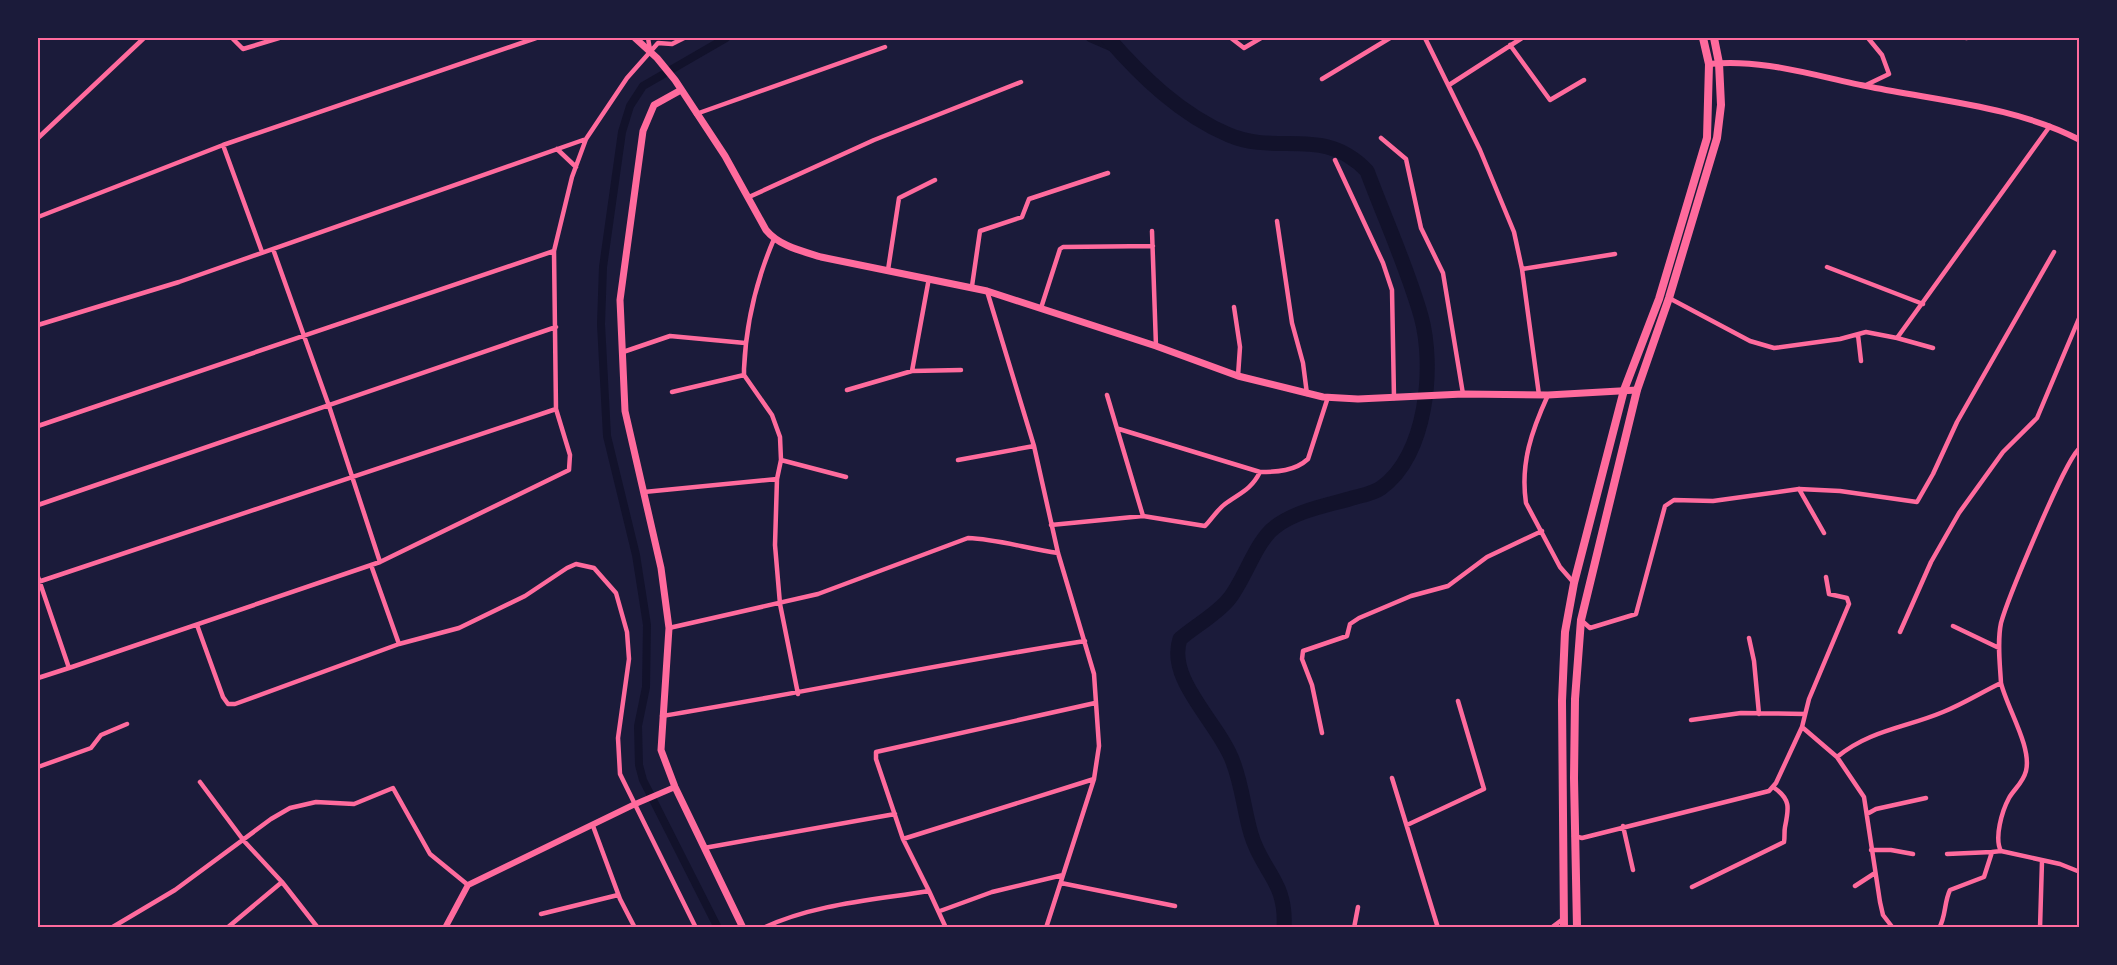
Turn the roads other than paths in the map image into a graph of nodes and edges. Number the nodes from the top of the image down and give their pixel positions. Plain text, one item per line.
1 (144, 38) edge
2 (232, 38) edge
3 (279, 38) edge
4 (536, 38) edge
5 (635, 38) edge
6 (648, 38) edge
7 (684, 38) edge
8 (1231, 38) edge
9 (1261, 38) edge
10 (1390, 38) edge
11 (1425, 38) edge
12 (1522, 38) edge
13 (1703, 38) edge
14 (1714, 38) edge
15 (1868, 38) edge
16 (1510, 45) junction
17 (885, 47) dead end
18 (650, 50) junction
19 (1719, 63) junction
20 (1709, 64) junction
21 (1322, 79) dead end
22 (1584, 80) dead end
23 (1021, 82) dead end
24 (1449, 85) junction
25 (1864, 86) junction
26 (681, 90) junction
27 (696, 114) junction
28 (2049, 126) junction
29 (38, 138) edge
30 (1381, 138) dead end
31 (586, 139) junction
32 (2079, 140) edge
33 (223, 145) junction
34 (557, 149) junction
35 (1335, 160) dead end
36 (576, 167) junction
37 (1108, 172) dead end
38 (935, 180) dead end
39 (748, 197) junction
40 (38, 217) edge
41 (1278, 221) dead end
42 (1152, 231) dead end
43 (774, 239) junction
44 (1153, 246) junction
45 (273, 249) junction
46 (554, 251) junction
47 (262, 252) junction
48 (2054, 252) dead end
49 (1614, 254) dead end
50 (1827, 267) dead end
51 (1522, 269) junction
52 (888, 270) junction
53 (929, 278) junction
54 (972, 286) junction
55 (987, 291) junction
56 (1669, 298) junction
57 (1923, 304) junction
58 (1234, 307) dead end
59 (1041, 308) junction
60 (2079, 316) edge
61 (38, 325) edge
62 (556, 327) junction
63 (1858, 335) junction
64 (305, 338) junction
65 (1897, 338) junction
66 (745, 343) junction
67 (1156, 346) junction
68 (1933, 348) dead end
69 (623, 352) junction
70 (1861, 361) dead end
71 (961, 369) dead end
72 (912, 371) junction
73 (744, 375) junction
74 (1238, 376) junction
75 (847, 390) dead end
76 (1624, 390) junction
77 (1636, 390) junction
78 (672, 392) dead end
79 (1307, 394) junction
80 (1463, 394) junction
81 (1107, 395) dead end
82 (1539, 395) junction
83 (1548, 395) junction
84 (1328, 398) junction
85 (1395, 398) junction
86 (329, 406) junction
87 (556, 409) junction
88 (38, 426) edge
89 (1119, 429) junction
90 (1034, 446) junction
91 (2079, 448) edge
92 (781, 460) junction
93 (958, 460) dead end
94 (1260, 472) junction
95 (846, 477) dead end
96 (352, 479) junction
97 (777, 480) junction
98 (1799, 489) junction
99 (644, 492) junction
100 (38, 505) edge
101 (1143, 516) junction
102 (1051, 525) junction
103 (1542, 531) junction
104 (1824, 533) dead end
105 (1058, 554) junction
106 (380, 562) junction
107 (371, 565) junction
108 (1826, 577) dead end
109 (38, 580) edge
110 (1574, 583) junction
111 (780, 604) junction
112 (1581, 620) junction
113 (197, 625) junction
114 (1953, 626) dead end
115 (669, 628) junction
116 (1900, 632) dead end
117 (1749, 638) dead end
118 (1085, 641) junction
119 (399, 644) junction
120 (1999, 648) junction
121 (69, 668) junction
122 (38, 678) edge
123 (2001, 683) junction
124 (798, 694) junction
125 (1458, 701) dead end
126 (1095, 703) junction
127 (1759, 714) junction
128 (1805, 714) junction
129 (662, 716) junction
130 (1691, 720) dead end
131 (127, 724) dead end
132 (1802, 726) junction
133 (1322, 733) dead end
134 (1837, 757) junction
135 (38, 767) edge
136 (1392, 778) dead end
137 (1094, 779) junction
138 (200, 782) dead end
139 (1773, 787) junction
140 (671, 789) junction
141 (1926, 798) dead end
142 (636, 803) junction
143 (895, 814) junction
144 (1867, 814) junction
145 (1407, 825) junction
146 (593, 826) junction
147 (1623, 826) junction
148 (1574, 836) junction
149 (903, 839) junction
150 (244, 840) junction
151 (704, 848) junction
152 (1871, 850) junction
153 (2001, 851) junction
154 (1992, 852) junction
155 (1913, 854) dead end
156 (1947, 854) dead end
157 (2042, 861) junction
158 (1633, 870) dead end
159 (2079, 872) edge
160 (1875, 873) junction
161 (1063, 875) junction
162 (282, 882) junction
163 (1061, 883) junction
164 (468, 885) junction
165 (1855, 886) dead end
166 (1692, 887) dead end
167 (929, 891) junction
168 (618, 895) junction
169 (1175, 906) dead end
170 (1358, 907) dead end
171 (940, 911) junction
172 (541, 914) dead end
173 (1563, 923) edge
174 (111, 927) edge
175 (227, 927) edge
176 (318, 927) edge
177 (445, 927) edge
178 (635, 927) edge
179 (696, 927) edge
180 (743, 927) edge
181 (763, 927) edge
182 (946, 927) edge
183 (1046, 927) edge
184 (1354, 927) edge
185 (1438, 927) edge
186 (1551, 927) edge
187 (1577, 927) edge
188 (1893, 927) edge
189 (1939, 927) edge
190 (2040, 927) edge

1 - 29 street
2 - 3 street
4 - 33 street
5 - 18 main road
6 - 18 street
7 - 18 street
8 - 9 street
10 - 21 street
11 - 24 street
12 - 16 street
13 - 20 main road
14 - 19 main road
15 - 25 street
16 - 22 street
16 - 24 street
17 - 27 street
18 - 26 main road
18 - 31 street
19 - 20 street
19 - 25 street
19 - 56 main road
20 - 76 main road
23 - 39 street
24 - 51 street
25 - 28 street
26 - 27 main road
26 - 69 main road
27 - 39 main road
28 - 32 street
28 - 57 street
30 - 80 street
31 - 34 street
31 - 36 street
33 - 40 street
33 - 47 street
34 - 36 street
34 - 45 street
35 - 85 street
36 - 46 street
37 - 54 street
38 - 52 street
39 - 43 main road
41 - 79 street
42 - 44 street
43 - 52 main road
43 - 66 street
44 - 59 street
44 - 67 street
45 - 47 street
45 - 64 street
46 - 62 street
46 - 64 street
47 - 61 street
48 - 98 street
49 - 51 street
50 - 57 street
51 - 82 street
52 - 53 main road
53 - 54 main road
53 - 72 street
54 - 55 main road
55 - 59 main road
55 - 90 street
56 - 63 street
56 - 77 main road
57 - 65 street
58 - 74 street
59 - 67 main road
60 - 116 street
62 - 86 street
62 - 87 street
63 - 65 street
63 - 70 street
64 - 86 street
64 - 88 street
65 - 68 street
66 - 69 street
66 - 73 street
67 - 74 main road
69 - 99 main road
71 - 72 street
72 - 75 street
73 - 78 street
73 - 92 street
74 - 79 main road
76 - 77 main road
76 - 83 main road
76 - 110 main road
77 - 112 main road
79 - 84 main road
80 - 82 main road
80 - 85 main road
81 - 89 street
82 - 83 main road
83 - 103 street
84 - 85 main road
84 - 94 street
86 - 96 street
86 - 100 street
87 - 96 street
87 - 106 street
89 - 94 street
89 - 101 street
90 - 93 street
90 - 102 street
91 - 120 street
92 - 95 street
92 - 97 street
94 - 101 street
96 - 106 street
96 - 109 street
97 - 99 street
97 - 111 street
98 - 104 street
98 - 112 street
99 - 115 main road
101 - 102 street
102 - 105 street
103 - 110 street
103 - 133 street
105 - 111 street
105 - 118 street
106 - 107 street
107 - 113 street
107 - 119 street
108 - 128 street
109 - 121 street
110 - 173 main road
111 - 115 street
111 - 124 street
112 - 148 main road
113 - 119 street
113 - 121 street
114 - 120 street
115 - 129 main road
117 - 127 street
118 - 124 street
118 - 126 street
119 - 142 street
120 - 123 street
121 - 122 street
123 - 134 street
123 - 153 street
124 - 129 street
125 - 145 street
126 - 137 street
126 - 143 street
127 - 128 street
127 - 130 street
128 - 132 street
129 - 140 main road
131 - 135 street
132 - 134 street
132 - 139 street
134 - 144 street
136 - 145 street
137 - 149 street
137 - 161 street
138 - 150 street
139 - 147 street
139 - 166 street
140 - 142 street
140 - 151 main road
141 - 144 street
142 - 146 street
142 - 179 street
143 - 149 street
143 - 151 street
144 - 152 street
145 - 185 street
146 - 164 street
146 - 168 street
147 - 148 street
147 - 158 street
148 - 187 main road
149 - 167 street
150 - 162 street
150 - 164 street
150 - 174 street
151 - 180 main road
152 - 155 street
152 - 160 street
153 - 154 street
153 - 157 street
154 - 156 street
154 - 189 street
157 - 159 street
157 - 190 street
160 - 165 street
160 - 188 street
161 - 163 street
161 - 171 street
162 - 175 street
162 - 176 street
163 - 169 street
163 - 183 street
164 - 177 street
167 - 171 street
167 - 181 street
168 - 172 street
168 - 178 street
170 - 184 street
171 - 182 street
173 - 186 street

